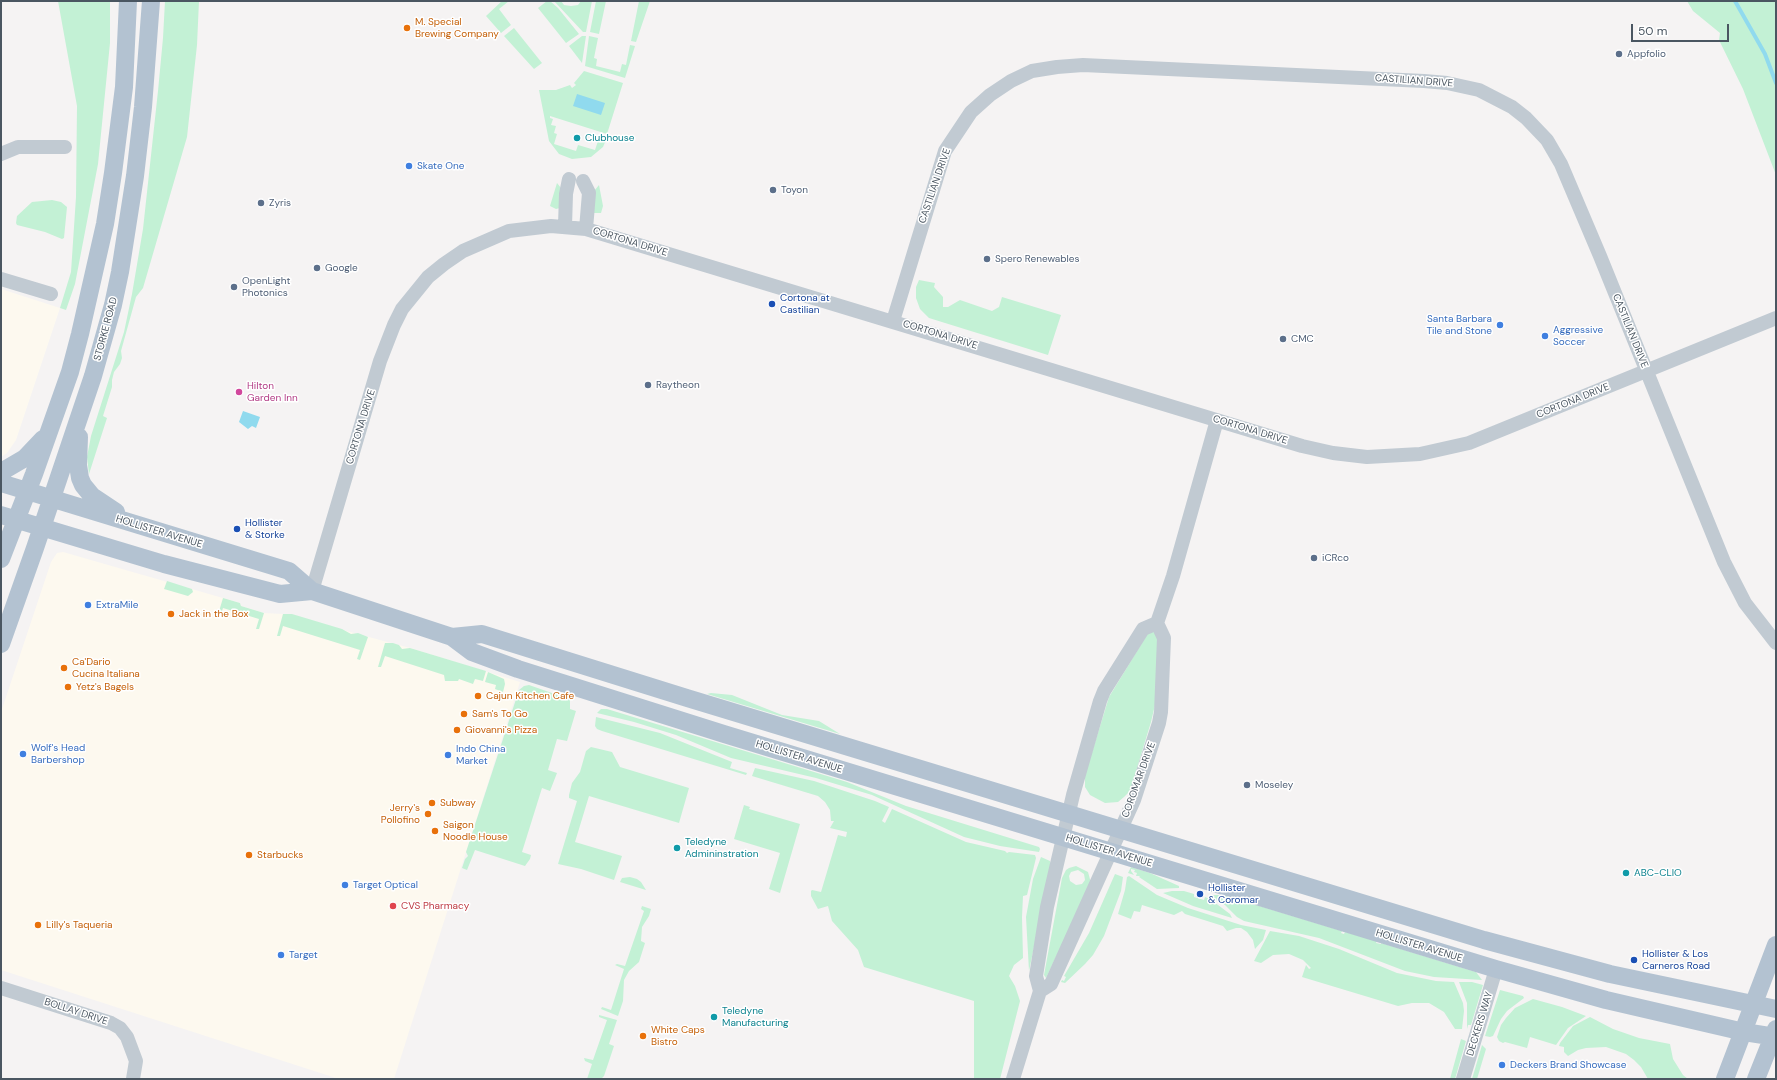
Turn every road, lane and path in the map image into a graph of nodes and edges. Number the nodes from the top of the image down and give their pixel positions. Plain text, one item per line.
1 (128, 1) edge
2 (151, 1) edge
3 (65, 147) dead end
4 (1, 154) edge
5 (569, 178) dead end
6 (583, 180) dead end
7 (565, 226) junction
8 (586, 229) junction
9 (1, 279) edge
10 (51, 294) dead end
11 (1776, 318) edge
12 (894, 321) junction
13 (1647, 371) junction
14 (79, 415) junction
15 (53, 419) junction
16 (1218, 420) junction
17 (1, 472) edge
18 (1, 483) edge
19 (27, 491) junction
20 (52, 499) junction
21 (8, 517) edge
22 (42, 528) junction
23 (145, 528) junction
24 (1, 559) edge
25 (312, 591) junction
26 (1157, 623) junction
27 (452, 637) junction
28 (1776, 643) edge
29 (1, 644) edge
30 (593, 693) junction
31 (687, 698) junction
32 (1068, 814) junction
33 (1121, 829) junction
34 (1063, 837) junction
35 (1110, 851) junction
36 (1776, 945) edge
37 (1496, 969) junction
38 (1, 988) edge
39 (1040, 991) junction
40 (1754, 1005) junction
41 (1776, 1009) edge
42 (1744, 1032) junction
43 (1775, 1034) edge
44 (133, 1079) edge
45 (1013, 1079) edge
46 (1463, 1079) edge
47 (1725, 1079) edge
48 (1756, 1079) edge

1 - 15 main road
2 - 14 main road, STORKE ROAD
3 - 4 street
5 - 7 street
6 - 8 street
7 - 8 street, CORTONA DRIVE
7 - 25 street, CORTONA DRIVE
8 - 12 street, CORTONA DRIVE
9 - 10 street
11 - 13 street, CORTONA DRIVE
12 - 13 street, CASTILIAN DRIVE
12 - 16 street, CORTONA DRIVE
13 - 16 street, CORTONA DRIVE
13 - 28 street, CASTILIAN DRIVE
14 - 20 main road, STORKE ROAD
14 - 23 main road
15 - 17 main road
15 - 19 main road
16 - 26 street
18 - 19 main road, HOLLISTER AVENUE
19 - 20 main road, HOLLISTER AVENUE
19 - 21 main road
20 - 22 main road, STORKE ROAD
20 - 23 main road, HOLLISTER AVENUE
21 - 22 main road, HOLLISTER AVENUE
21 - 24 main road
22 - 25 main road, HOLLISTER AVENUE
22 - 29 main road, STORKE ROAD
23 - 25 main road, HOLLISTER AVENUE
25 - 27 main road, HOLLISTER AVENUE
26 - 32 street, COROMAR DRIVE
26 - 33 street, COROMAR DRIVE
27 - 30 main road, HOLLISTER AVENUE
27 - 31 main road, HOLLISTER AVENUE
30 - 31 main road
30 - 34 main road, HOLLISTER AVENUE
31 - 32 main road, HOLLISTER AVENUE
32 - 33 main road, HOLLISTER AVENUE
32 - 34 street, COROMAR DRIVE
33 - 35 street, COROMAR DRIVE
33 - 40 main road, HOLLISTER AVENUE
34 - 35 main road, HOLLISTER AVENUE
34 - 39 street, COROMAR DRIVE
35 - 37 main road, HOLLISTER AVENUE
35 - 39 street, COROMAR DRIVE
36 - 40 main road
37 - 42 main road, HOLLISTER AVENUE
37 - 46 street, DECKERS WAY
38 - 44 street, BOLLAY DRIVE
39 - 45 street, COROMAR DRIVE
40 - 41 main road, HOLLISTER AVENUE
40 - 42 main road
42 - 43 main road, HOLLISTER AVENUE
42 - 47 main road
43 - 48 main road

